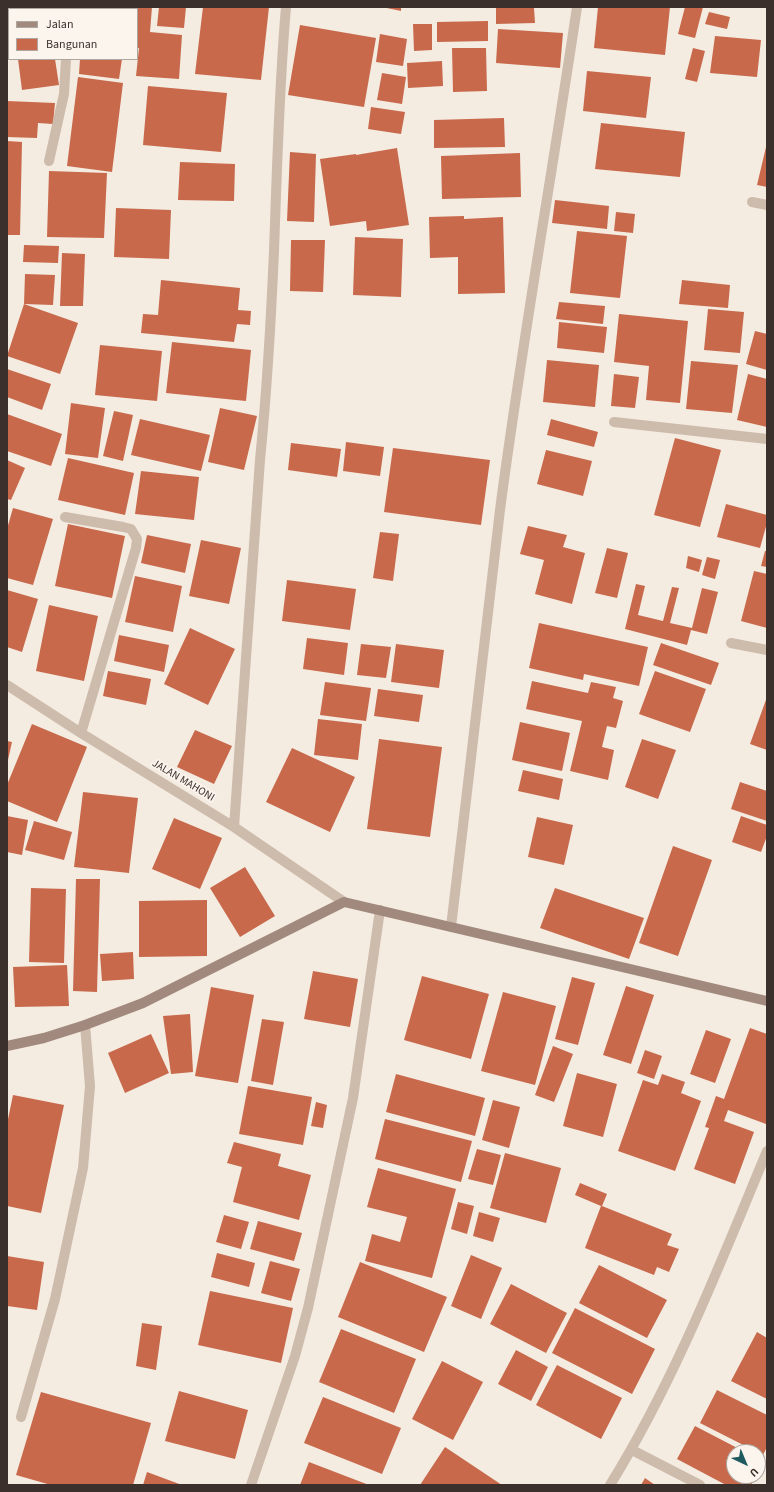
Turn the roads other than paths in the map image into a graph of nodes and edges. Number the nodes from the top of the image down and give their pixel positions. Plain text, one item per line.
1 (286, 7) edge
2 (577, 7) edge
3 (66, 60) edge
4 (49, 161) dead end
5 (752, 202) dead end
6 (767, 205) edge
7 (614, 422) dead end
8 (767, 439) edge
9 (65, 517) dead end
10 (731, 643) dead end
11 (767, 650) edge
12 (7, 685) edge
13 (81, 734) junction
14 (234, 827) junction
15 (344, 902) junction
16 (380, 910) junction
17 (451, 927) junction
18 (767, 1001) edge
19 (85, 1025) junction
20 (7, 1046) edge
21 (767, 1151) edge
22 (21, 1417) dead end
23 (632, 1450) junction
24 (251, 1485) edge
25 (610, 1485) edge
26 (700, 1485) edge

1 - 14 street
2 - 17 street
3 - 4 street
5 - 6 street
7 - 8 street
9 - 13 street
10 - 11 street
12 - 13 street, JALAN MAHONI
13 - 14 street, JALAN MAHONI
14 - 15 street, JALAN MAHONI
15 - 16 street
15 - 19 street
16 - 17 street
16 - 24 street
17 - 18 street
19 - 20 street
19 - 22 street
21 - 23 street
23 - 25 street
23 - 26 street

